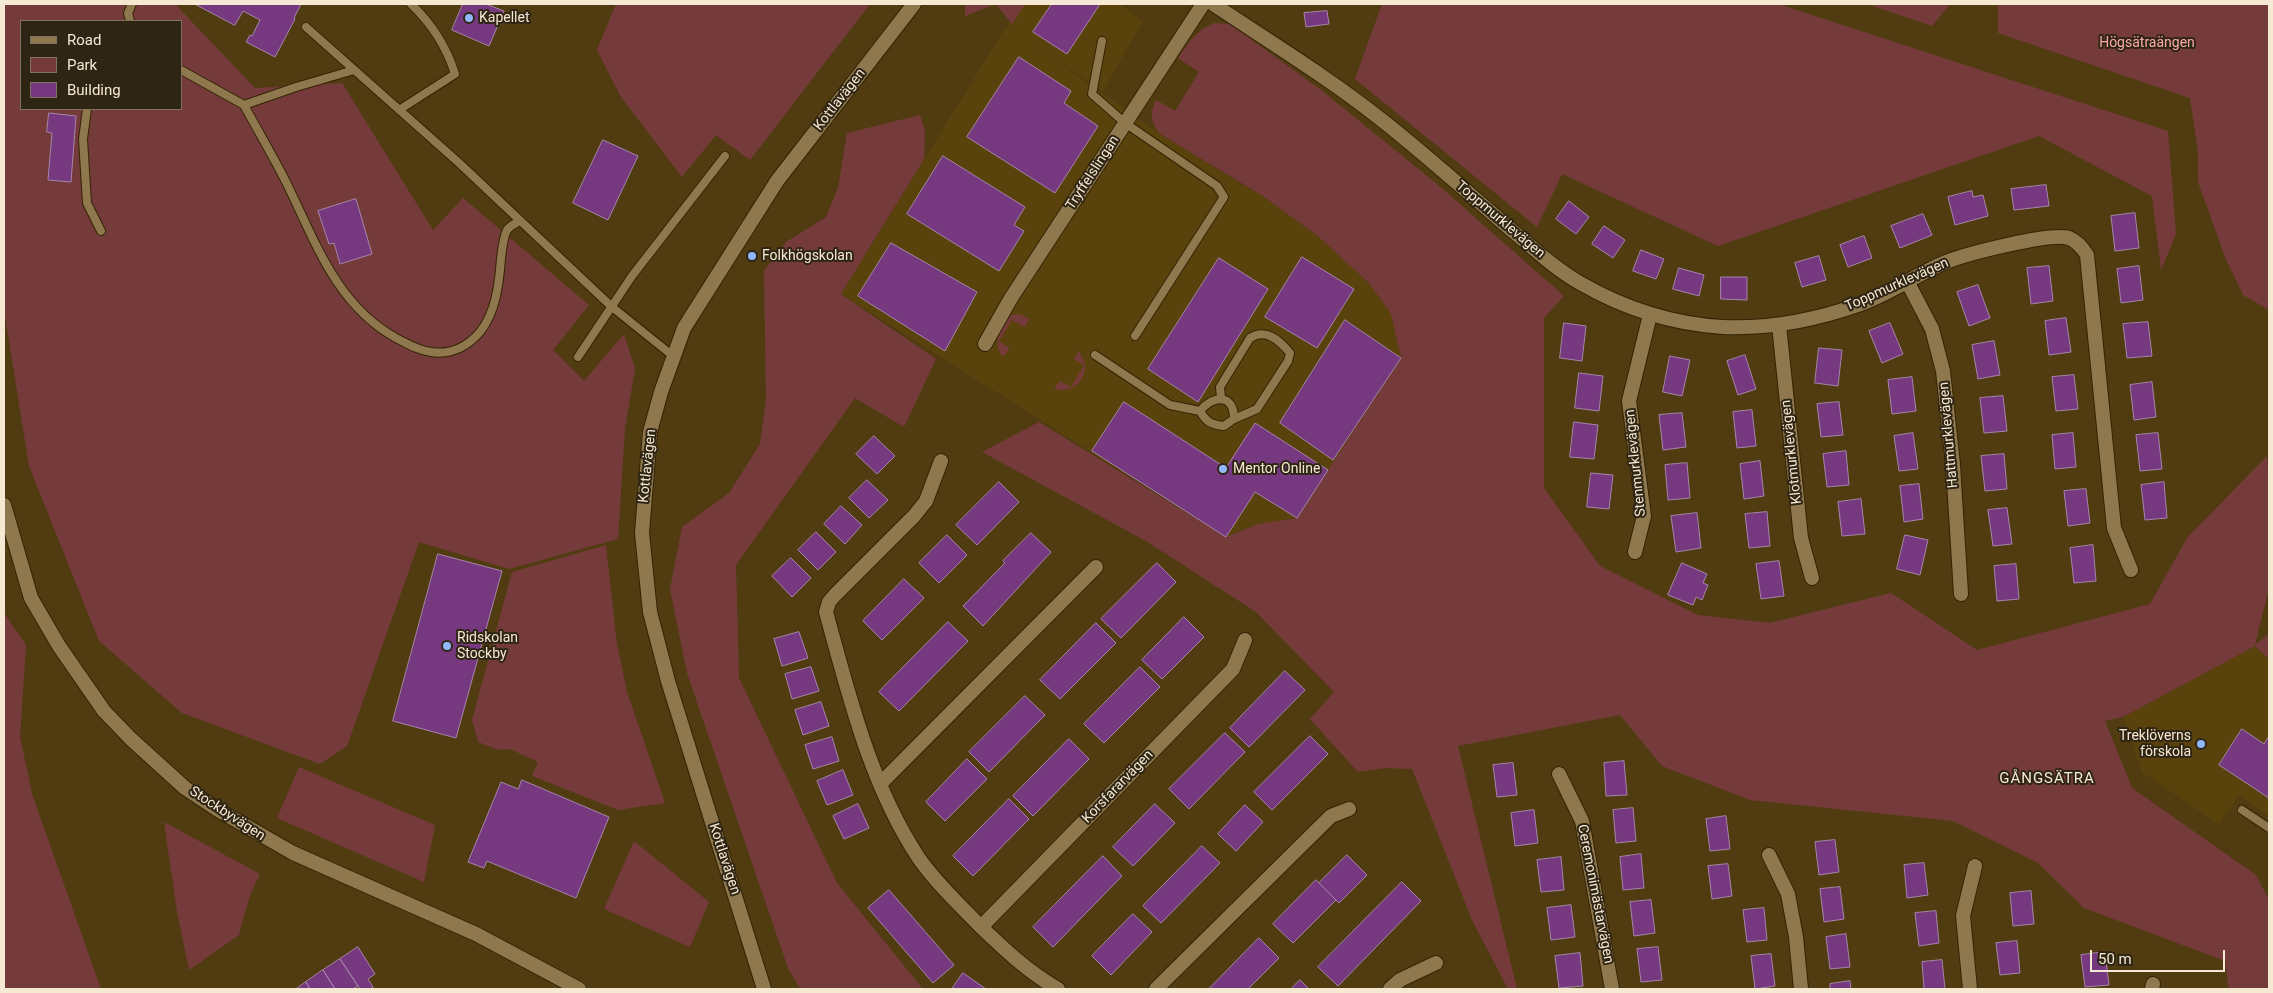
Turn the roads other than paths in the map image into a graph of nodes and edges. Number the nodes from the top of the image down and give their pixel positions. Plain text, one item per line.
1 (132, 4) edge
2 (411, 4) edge
3 (914, 4) edge
4 (1203, 4) edge
5 (1213, 4) edge
6 (130, 20) edge
7 (306, 27) dead end
8 (1102, 41) dead end
9 (354, 70) junction
10 (182, 71) edge
11 (244, 105) junction
12 (87, 110) edge
13 (399, 110) junction
14 (1125, 123) junction
15 (725, 156) dead end
16 (519, 221) junction
17 (101, 231) dead end
18 (1908, 282) junction
19 (612, 307) junction
20 (1650, 315) junction
21 (1780, 325) junction
22 (1136, 336) dead end
23 (985, 344) dead end
24 (1095, 355) dead end
25 (673, 356) junction
26 (578, 358) dead end
27 (1221, 398) junction
28 (1200, 412) junction
29 (1234, 418) junction
30 (941, 461) dead end
31 (4, 505) edge
32 (1635, 552) dead end
33 (1096, 567) dead end
34 (2131, 570) dead end
35 (1812, 578) dead end
36 (1961, 594) dead end
37 (1245, 640) dead end
38 (1559, 774) dead end
39 (881, 783) junction
40 (1349, 809) dead end
41 (2242, 810) dead end
42 (2269, 828) edge
43 (1769, 855) dead end
44 (1974, 866) dead end
45 (981, 927) junction
46 (1436, 962) dead end
47 (579, 989) edge
48 (764, 989) edge
49 (1058, 989) edge
50 (1156, 989) edge
51 (1390, 989) edge
52 (1612, 989) edge
53 (1801, 989) edge
54 (1970, 989) edge

1 - 6 lane
2 - 13 lane
3 - 25 street, Kottlavägen
4 - 14 street, Tryffelslingan
5 - 20 street, Toppmurklevägen
7 - 9 lane
8 - 14 lane
9 - 11 lane
9 - 13 lane
10 - 11 lane
11 - 16 lane
12 - 17 lane
13 - 16 lane
14 - 22 lane
14 - 23 street, Tryffelslingan
15 - 19 lane
16 - 19 lane
18 - 21 street, Toppmurklevägen
18 - 34 street, Toppmurklevägen
18 - 36 street, Hattmurklevägen
19 - 25 lane
19 - 26 lane
20 - 21 street, Toppmurklevägen
20 - 32 street, Stenmurklevägen
21 - 35 street, Klotmurklevägen
24 - 28 lane
25 - 48 street, Kottlavägen
27 - 28 lane
27 - 29 lane
27 - 29 lane
28 - 29 lane
30 - 39 street
31 - 47 street, Stockbyvägen
33 - 39 street
37 - 45 street, Korsfararvägen
38 - 52 street, Ceremonimästarvägen
39 - 45 street
40 - 50 street
41 - 42 lane
43 - 53 street
44 - 54 street
45 - 49 street
46 - 51 street

